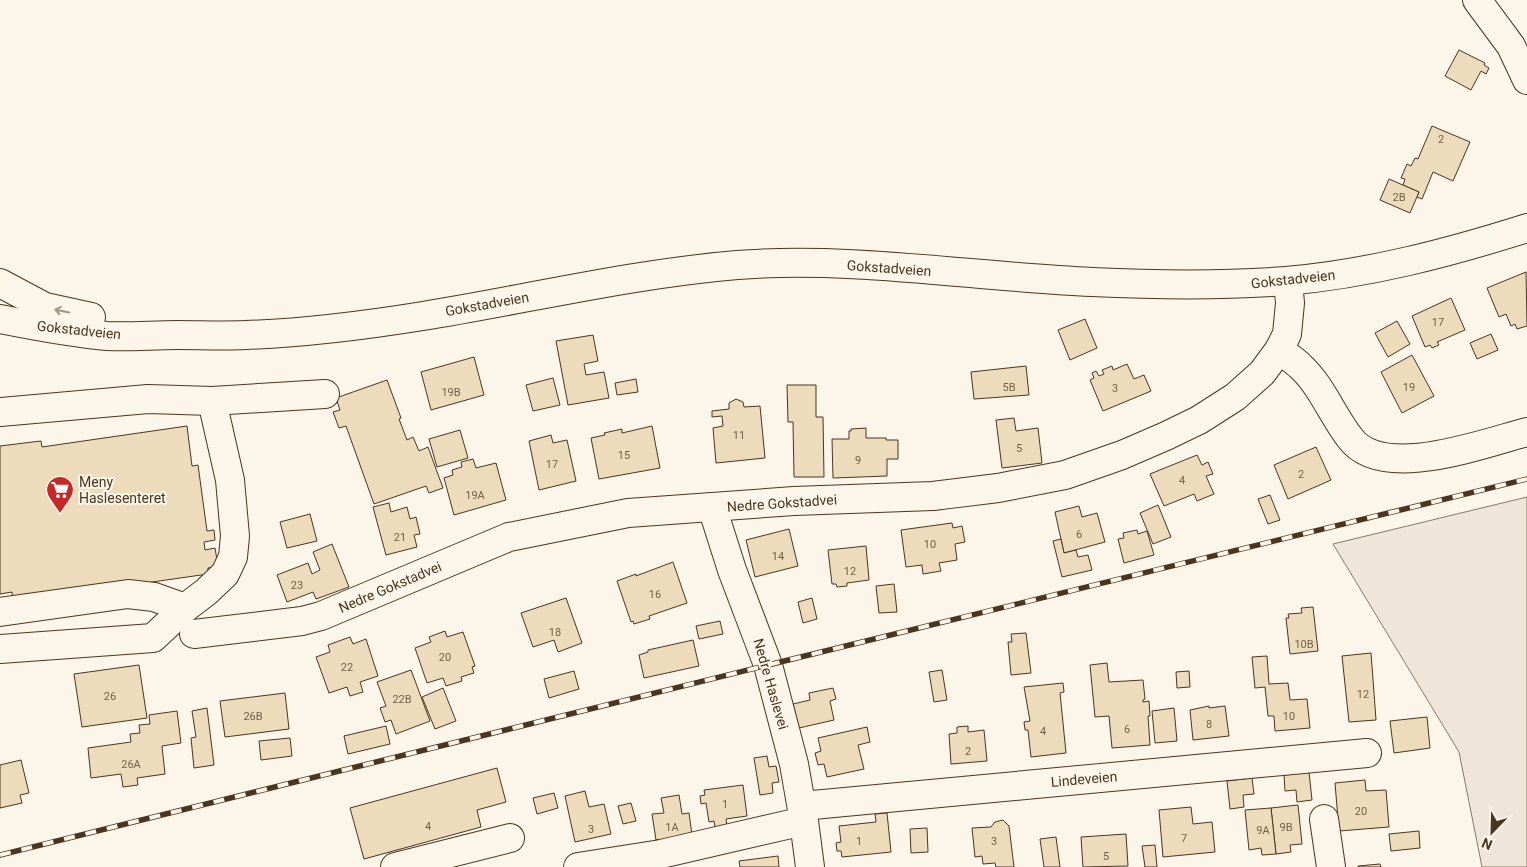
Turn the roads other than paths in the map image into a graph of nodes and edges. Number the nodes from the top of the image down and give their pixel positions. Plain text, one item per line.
1 (1478, 0) edge
2 (1527, 80) edge
3 (1527, 228) edge
4 (1288, 281) junction
5 (0, 283) edge
6 (0, 319) edge
7 (249, 335) junction
8 (1279, 350) junction
9 (325, 394) dead end
10 (212, 401) junction
11 (0, 412) edge
12 (1527, 432) edge
13 (712, 507) junction
14 (184, 608) junction
15 (0, 612) edge
16 (194, 634) dead end
17 (0, 649) edge
18 (1367, 753) dead end
19 (803, 813) junction
20 (1324, 820) dead end
21 (510, 838) dead end
22 (395, 867) edge
23 (578, 867) edge
24 (810, 867) edge
25 (1331, 867) edge

1 - 2 street
3 - 4 street, Gokstadveien
4 - 7 street, Gokstadveien
4 - 8 street, Nedre Gokstadvei
7 -> 5 street, Gokstadveien
6 - 7 street, Gokstadveien
8 - 12 street
8 - 13 street, Nedre Gokstadvei
9 - 10 street
10 - 11 street
10 - 14 street
13 - 16 street, Nedre Gokstadvei
13 - 19 street, Nedre Haslevei
14 - 15 street
14 - 17 street
18 - 19 street, Lindeveien
19 - 23 street, Lindeveien
19 - 24 street, Nedre Haslevei
20 - 25 street
21 - 22 street

